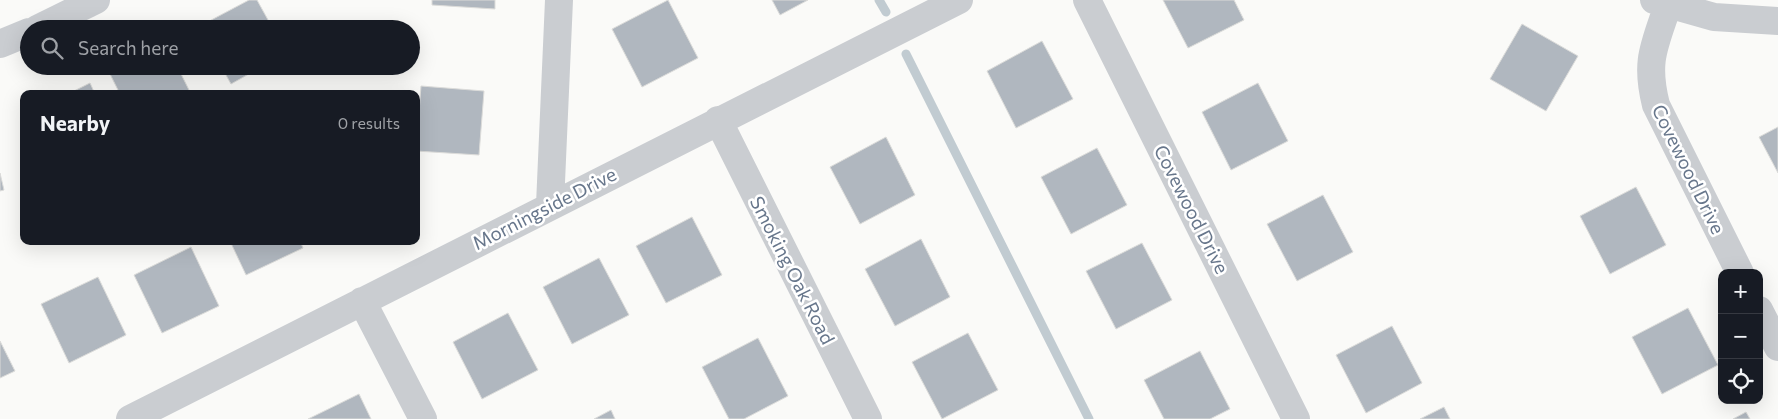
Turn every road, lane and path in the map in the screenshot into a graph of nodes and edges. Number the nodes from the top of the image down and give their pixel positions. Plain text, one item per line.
1 (96, 0) edge
2 (559, 0) edge
3 (959, 0) edge
4 (1087, 0) edge
5 (1661, 3) edge
6 (55, 20) edge
7 (1778, 21) edge
8 (20, 36) edge
9 (0, 44) edge
10 (718, 120) junction
11 (550, 205) junction
12 (1738, 269) edge
13 (362, 301) junction
14 (1761, 314) edge
15 (1778, 347) edge
16 (130, 419) edge
17 (422, 419) edge
18 (868, 419) edge
19 (1296, 419) edge

1 - 6 street
2 - 11 street
3 - 10 street, Morningside Drive
4 - 19 street, Covewood Drive
5 - 7 street
5 - 12 street, Covewood Drive
8 - 9 street
10 - 11 street, Morningside Drive
10 - 18 street, Smoking Oak Road
11 - 13 street, Morningside Drive
13 - 16 street, Morningside Drive
13 - 17 street
14 - 15 street

